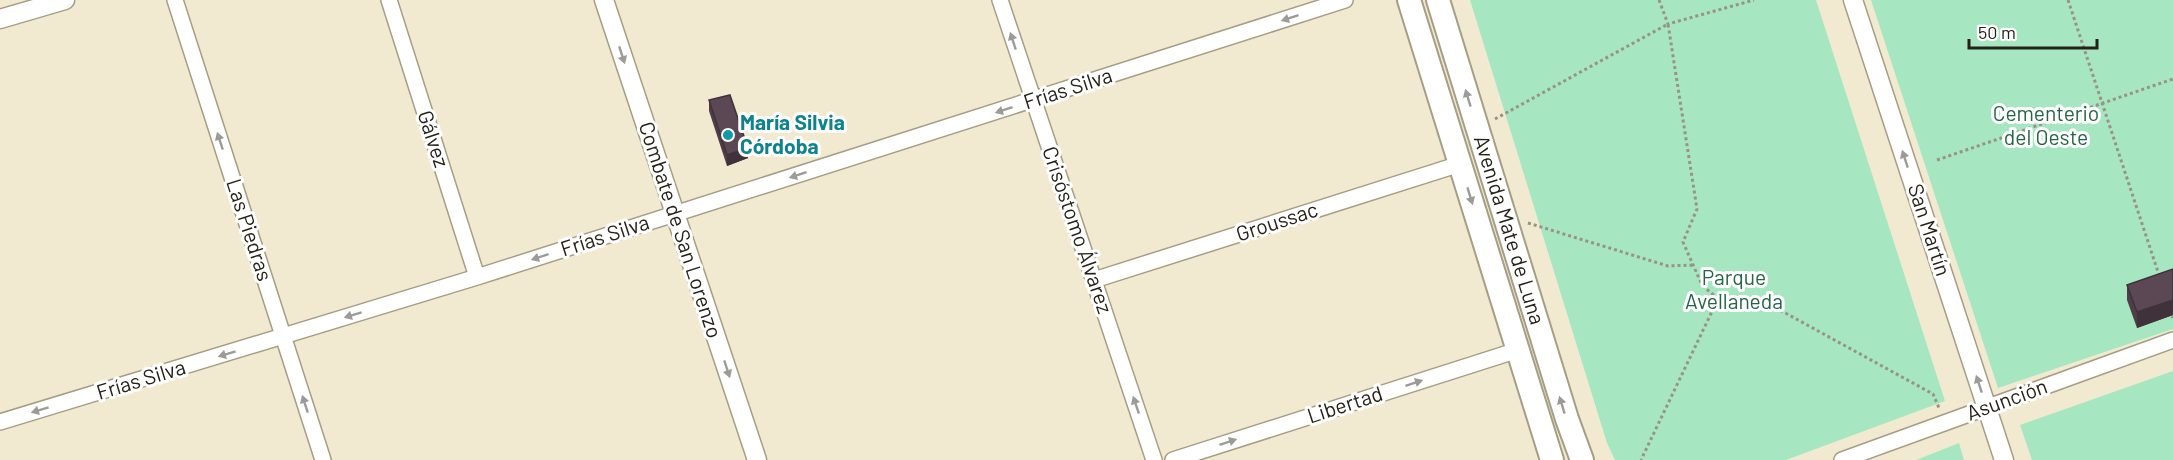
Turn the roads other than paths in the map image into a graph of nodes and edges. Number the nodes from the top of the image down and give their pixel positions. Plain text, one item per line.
1 (65, 0) edge
2 (175, 0) edge
3 (389, 0) edge
4 (604, 0) edge
5 (1000, 0) edge
6 (1345, 0) edge
7 (1409, 0) edge
8 (1438, 0) edge
9 (1853, 0) edge
10 (0, 19) edge
11 (1033, 100) junction
12 (1460, 164) junction
13 (675, 214) junction
14 (477, 277) junction
15 (1094, 280) junction
16 (283, 337) junction
17 (2173, 340) edge
18 (1518, 350) junction
19 (1987, 407) junction
20 (0, 422) edge
21 (323, 460) edge
22 (757, 460) edge
23 (1154, 460) edge
24 (1173, 460) edge
25 (1552, 460) edge
26 (1582, 460) edge
27 (1842, 460) edge
28 (2004, 460) edge

1 - 10 street
16 -> 2 street, Las Piedras
3 - 14 street, Gálvez
4 -> 13 street, Combate de San Lorenzo
11 -> 5 street, Crisóstomo Álvarez
6 -> 11 street, Frías Silva
7 - 12 main road, Avenida Mate de Luna
26 -> 8 main road, Avenida Mate de Luna
19 -> 9 street, San Martín
11 -> 13 street, Frías Silva
11 - 15 street, Crisóstomo Álvarez
12 - 15 street, Groussac
12 -> 18 main road, Avenida Mate de Luna
13 -> 14 street, Frías Silva
13 -> 22 street, Combate de San Lorenzo
14 -> 16 street, Frías Silva
23 -> 15 street, Crisóstomo Álvarez
16 -> 20 street, Frías Silva
21 -> 16 street, Las Piedras
17 - 19 street, Asunción
24 -> 18 street, Libertad
18 - 25 main road, Avenida Mate de Luna
19 - 27 street, Asunción
19 - 28 street, San Martín

